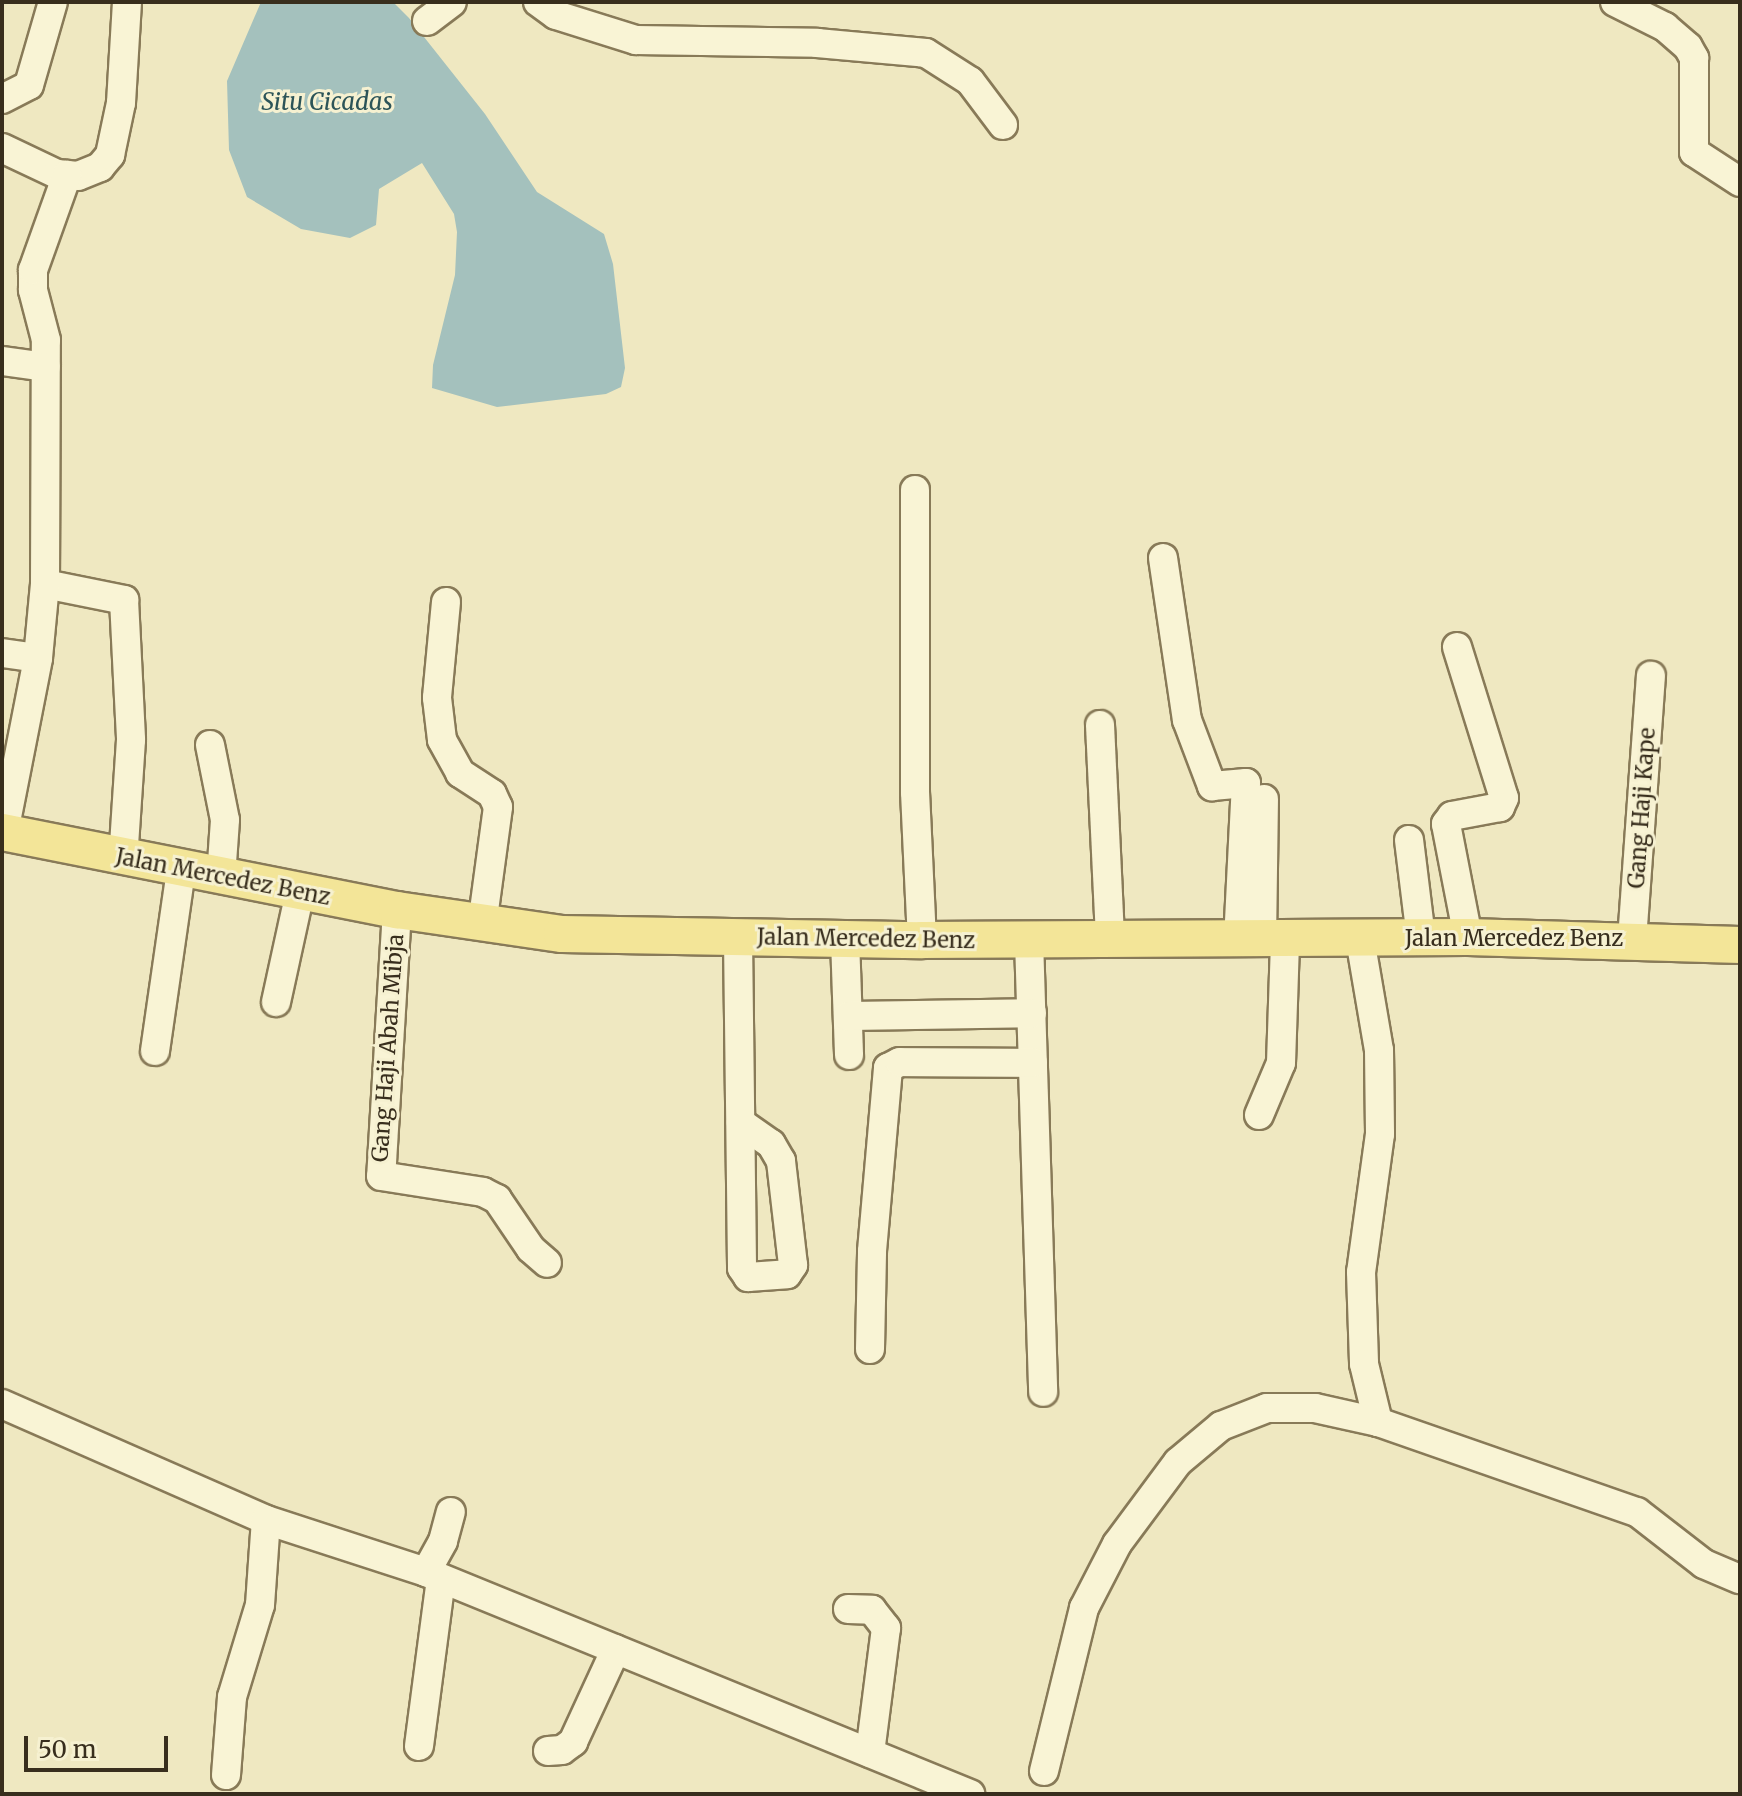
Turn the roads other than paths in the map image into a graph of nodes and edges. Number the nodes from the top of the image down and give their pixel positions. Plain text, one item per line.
1 (53, 2) edge
2 (127, 2) edge
3 (452, 2) edge
4 (538, 2) edge
5 (1615, 2) edge
6 (427, 21) dead end
7 (2, 99) edge
8 (1003, 125) dead end
9 (2, 148) edge
10 (67, 175) junction
11 (1740, 182) edge
12 (2, 361) edge
13 (46, 367) junction
14 (915, 490) dead end
15 (1163, 558) dead end
16 (45, 584) junction
17 (446, 602) dead end
18 (1457, 647) dead end
19 (2, 653) edge
20 (38, 658) junction
21 (1651, 676) dead end
22 (1100, 725) dead end
23 (210, 745) dead end
24 (1264, 799) dead end
25 (3, 832) edge
26 (1448, 855) junction
27 (123, 859) junction
28 (181, 870) junction
29 (221, 877) junction
30 (300, 892) junction
31 (397, 910) junction
32 (482, 925) junction
33 (1468, 937) junction
34 (738, 938) junction
35 (1421, 938) junction
36 (845, 939) junction
37 (1110, 939) junction
38 (1360, 939) junction
39 (922, 940) junction
40 (1029, 940) junction
41 (1262, 940) junction
42 (1632, 940) junction
43 (1740, 945) edge
44 (276, 1002) dead end
45 (1032, 1013) junction
46 (848, 1016) junction
47 (155, 1051) dead end
48 (849, 1055) dead end
49 (1033, 1063) junction
50 (1259, 1115) dead end
51 (741, 1123) junction
52 (547, 1263) dead end
53 (870, 1349) dead end
54 (1043, 1392) dead end
55 (2, 1404) edge
56 (1378, 1422) junction
57 (451, 1512) dead end
58 (266, 1520) junction
59 (434, 1576) junction
60 (1740, 1579) edge
61 (848, 1609) dead end
62 (616, 1649) junction
63 (419, 1746) dead end
64 (548, 1751) dead end
65 (870, 1753) junction
66 (1044, 1771) dead end
67 (226, 1775) dead end
68 (970, 1794) edge

1 - 7 street
2 - 10 street
3 - 6 street
4 - 8 street
5 - 11 street
9 - 10 street
10 - 13 street
12 - 13 street
13 - 16 street
14 - 39 street
15 - 41 street
16 - 20 street
16 - 27 street
17 - 32 street
18 - 26 street
19 - 20 street
20 - 25 street
21 - 42 street, Gang Haji Kape
22 - 37 street
23 - 29 street
24 - 41 street
25 - 27 main road, Jalan Mercedez Benz
26 - 33 street
26 - 35 street
27 - 28 main road, Jalan Mercedez Benz
28 - 29 main road, Jalan Mercedez Benz
28 - 47 street
29 - 30 main road, Jalan Mercedez Benz
30 - 31 main road, Jalan Mercedez Benz
30 - 44 street
31 - 32 main road, Jalan Mercedez Benz
31 - 52 street, Gang Haji Abah Mibja
32 - 34 main road, Jalan Mercedez Benz
33 - 35 main road, Jalan Mercedez Benz
33 - 42 main road, Jalan Mercedez Benz
34 - 36 main road, Jalan Mercedez Benz
34 - 51 street
35 - 38 main road, Jalan Mercedez Benz
36 - 39 main road, Jalan Mercedez Benz
36 - 46 street
37 - 40 main road, Jalan Mercedez Benz
37 - 41 main road, Jalan Mercedez Benz
38 - 41 main road, Jalan Mercedez Benz
38 - 56 street
39 - 40 main road, Jalan Mercedez Benz
40 - 45 street
41 - 50 street
42 - 43 main road, Jalan Mercedez Benz
45 - 46 street
45 - 49 street
46 - 48 street
49 - 53 street
49 - 54 street
51 - 51 street
55 - 58 street
56 - 60 street
56 - 66 street
57 - 59 street
58 - 59 street
58 - 67 street
59 - 62 street
59 - 63 street
61 - 65 street
62 - 64 street
62 - 65 street
65 - 68 street

